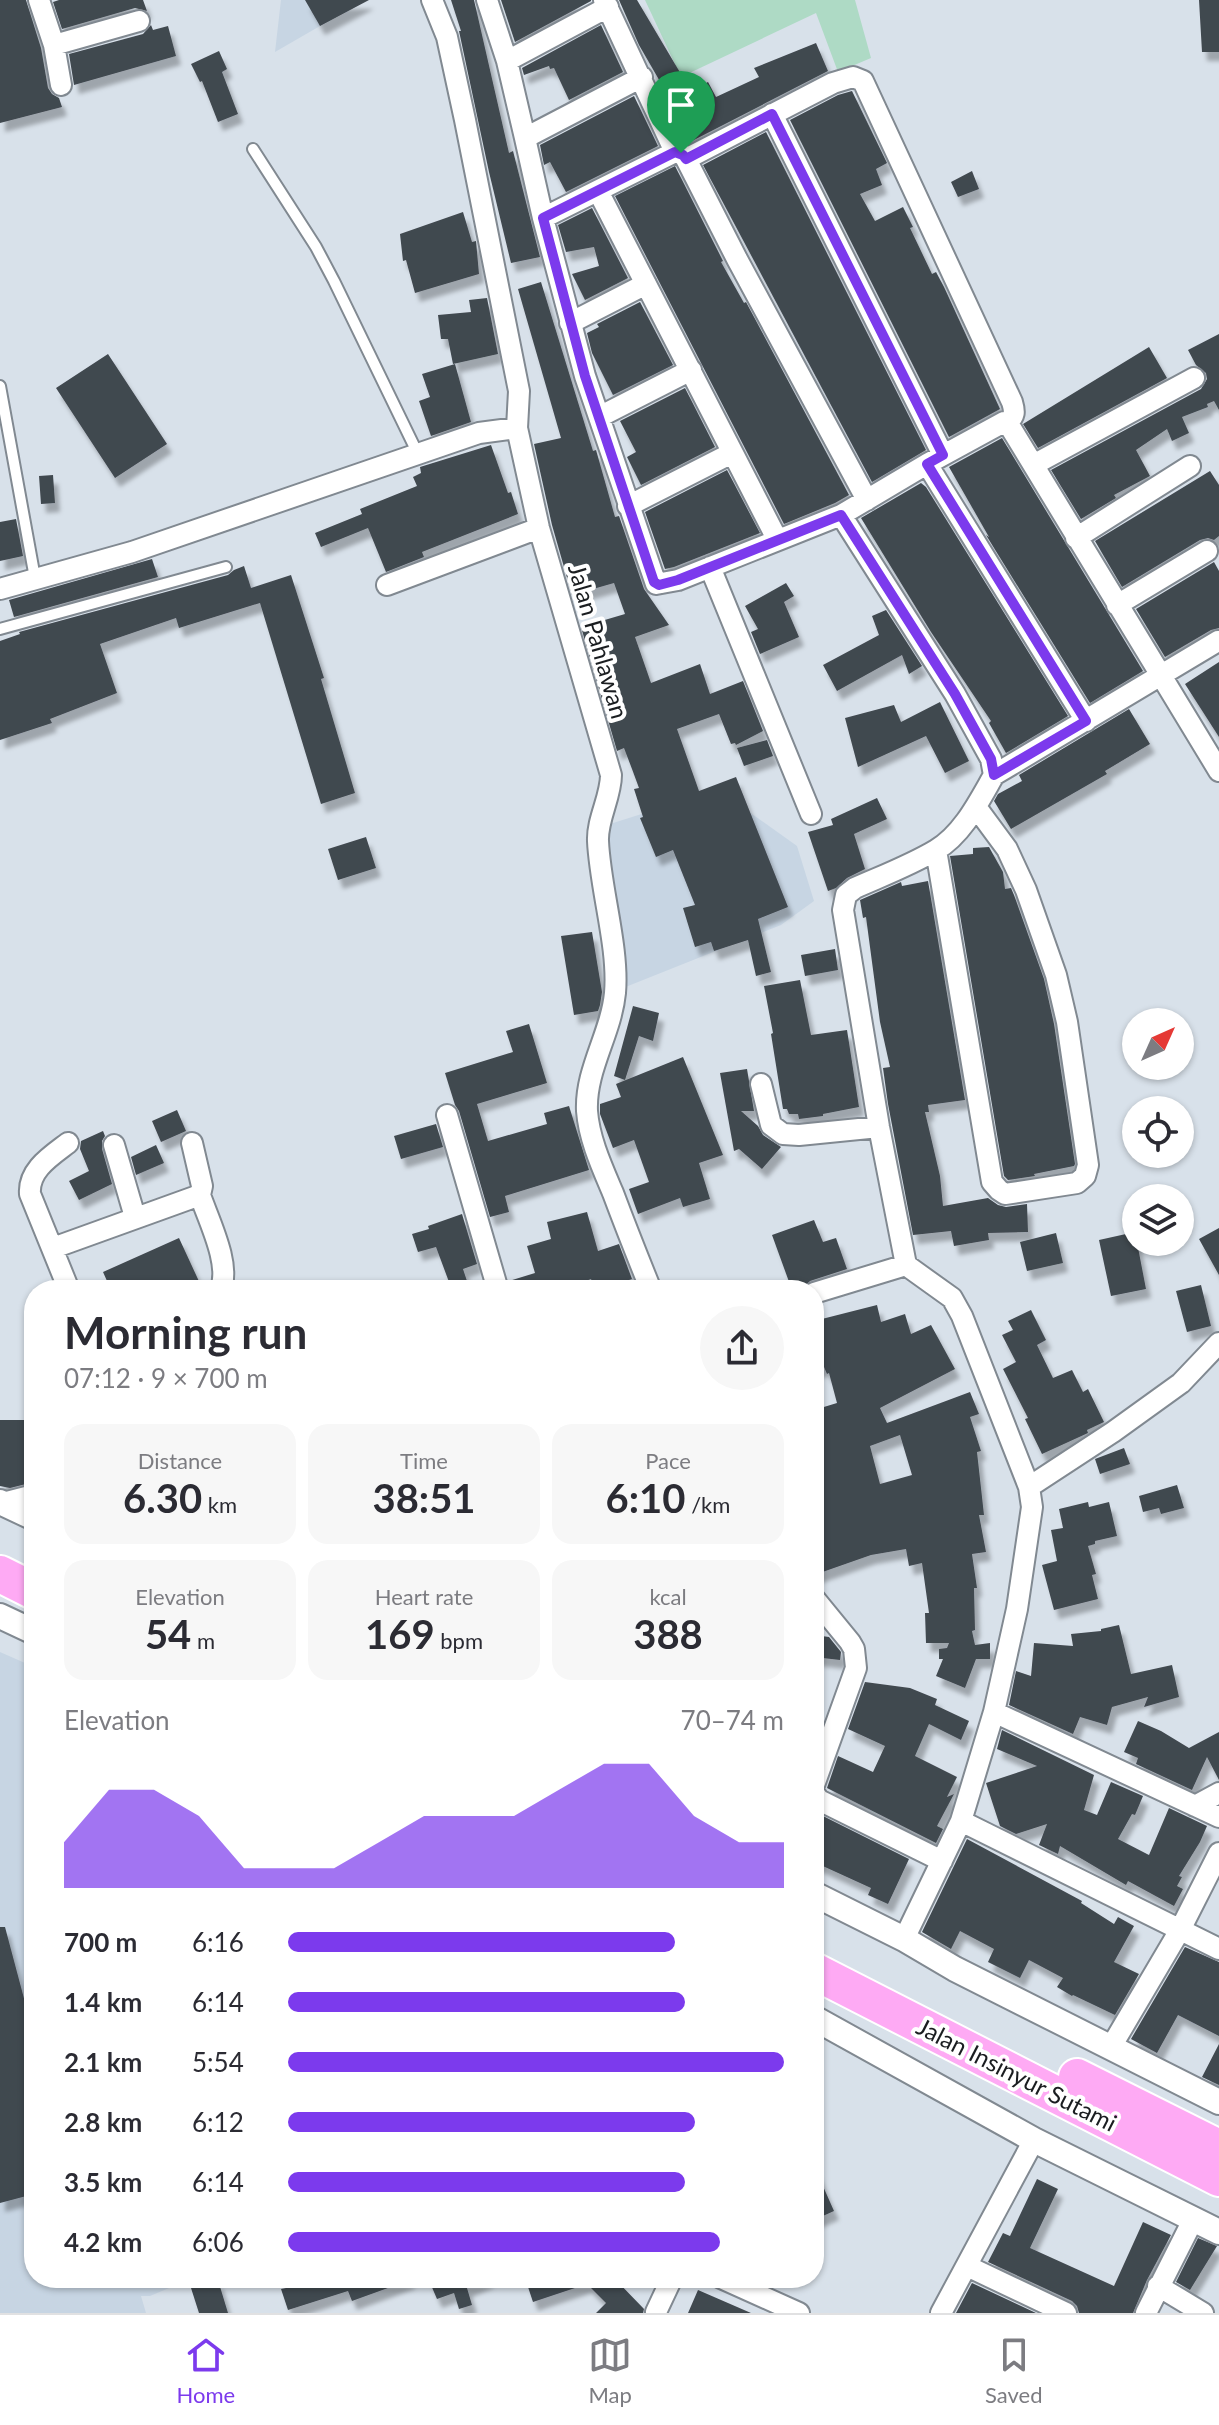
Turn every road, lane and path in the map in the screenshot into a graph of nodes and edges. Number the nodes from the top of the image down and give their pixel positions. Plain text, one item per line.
1 (39, 0) edge
2 (432, 0) edge
3 (487, 0) edge
4 (606, 3) edge
5 (139, 21) dead end
6 (59, 44) junction
7 (507, 61) junction
8 (642, 77) junction
9 (61, 85) dead end
10 (772, 114) junction
11 (525, 138) junction
12 (253, 149) dead end
13 (680, 156) junction
14 (598, 191) junction
15 (543, 218) junction
16 (646, 284) junction
17 (570, 323) junction
18 (691, 370) junction
19 (1194, 378) dead end
20 (0, 386) edge
21 (599, 417) junction
22 (1007, 423) junction
23 (517, 428) junction
24 (732, 453) junction
25 (418, 454) junction
26 (935, 460) junction
27 (1035, 464) junction
28 (1190, 466) dead end
29 (867, 500) junction
30 (628, 506) junction
31 (841, 515) junction
32 (539, 528) junction
33 (1076, 538) junction
34 (777, 539) junction
35 (1207, 551) dead end
36 (226, 567) dead end
37 (710, 567) junction
38 (35, 578) junction
39 (387, 585) dead end
40 (0, 589) edge
41 (1117, 605) junction
42 (0, 629) edge
43 (1218, 641) edge
44 (1162, 676) junction
45 (1086, 721) junction
46 (1219, 771) edge
47 (994, 775) junction
48 (976, 807) junction
49 (811, 814) dead end
50 (936, 850) junction
51 (761, 1084) dead end
52 (447, 1115) dead end
53 (879, 1127) junction
54 (68, 1143) dead end
55 (192, 1143) dead end
56 (114, 1145) dead end
57 (200, 1195) junction
58 (135, 1217) junction
59 (53, 1248) junction
60 (906, 1265) junction
61 (65, 1280) edge
62 (224, 1280) edge
63 (495, 1280) edge
64 (647, 1280) edge
65 (824, 1290) edge
66 (1219, 1343) edge
67 (1029, 1487) junction
68 (24, 1497) edge
69 (2, 1502) edge
70 (24, 1513) edge
71 (0, 1547) edge
72 (24, 1558) edge
73 (0, 1574) edge
74 (24, 1586) edge
75 (824, 1610) edge
76 (0, 1616) edge
77 (24, 1627) edge
78 (994, 1712) junction
79 (824, 1732) edge
80 (1219, 1793) edge
81 (824, 1802) edge
82 (1195, 1806) junction
83 (1219, 1817) edge
84 (961, 1821) junction
85 (1219, 1853) edge
86 (942, 1861) junction
87 (824, 1899) edge
88 (1180, 1930) junction
89 (904, 1939) junction
90 (1219, 1949) edge
91 (824, 1952) edge
92 (824, 1976) edge
93 (824, 2024) edge
94 (1111, 2047) junction
95 (1219, 2102) edge
96 (1034, 2140) junction
97 (1219, 2148) edge
98 (1219, 2178) edge
99 (1193, 2220) junction
100 (1219, 2232) edge
101 (967, 2266) junction
102 (1158, 2286) junction
103 (668, 2288) edge
104 (743, 2288) edge
105 (657, 2313) edge
106 (799, 2313) edge
107 (941, 2313) edge
108 (1066, 2313) edge
109 (1146, 2313) edge
110 (1203, 2313) edge

1 - 6 street
2 - 23 street, Jalan Pahlawan
3 - 7 street
4 - 7 street
4 - 8 street
5 - 6 street
6 - 9 street
7 - 11 street
8 - 11 street
8 - 13 street
10 - 13 street
10 - 22 street
10 - 26 street
11 - 15 street
12 - 25 lane
13 - 14 street
13 - 29 street
14 - 15 street
14 - 16 street
15 - 17 street
16 - 17 street
16 - 18 street
17 - 21 street
18 - 21 street
18 - 24 street
19 - 27 street
20 - 38 lane
21 - 30 street
22 - 26 street
22 - 27 street
23 - 25 street
23 - 32 street, Jalan Pahlawan
24 - 30 street
24 - 34 street
25 - 38 street
26 - 29 street
26 - 45 street
27 - 33 street
28 - 33 street
29 - 31 street
30 - 37 street
31 - 34 street
31 - 47 street
32 - 39 street
32 - 64 street, Jalan Pahlawan
33 - 41 street
34 - 37 street
35 - 41 street
36 - 42 lane
37 - 49 street
38 - 40 street
41 - 44 street
43 - 44 street
44 - 45 street
44 - 46 street
45 - 47 street
47 - 48 street
48 - 50 street
48 - 50 street
50 - 53 street
51 - 53 street
52 - 63 street
53 - 60 street
54 - 59 street
55 - 57 street
56 - 58 street
57 - 58 street
57 - 62 street
58 - 59 street
59 - 61 street
60 - 65 street
60 - 67 street
66 - 67 street
67 - 78 street
68 - 69 street
69 - 70 street
71 - 72 highway
73 - 74 highway
75 - 79 street
76 - 77 street
78 - 82 street
78 - 84 street
80 - 82 street
81 - 86 street
82 - 83 street
84 - 86 street
84 - 88 street
85 - 88 street
86 - 89 street
87 - 89 street
88 - 90 street
88 - 94 street
89 - 94 street
91 - 97 highway, Jalan Insinyur Sutami
92 - 98 highway, Jalan Insinyur Sutami
93 - 96 street
94 - 95 street
96 - 99 street
96 - 101 street
99 - 100 street
99 - 102 street
101 - 107 street
101 - 108 street
102 - 109 street
102 - 110 street
103 - 105 street
104 - 106 street

